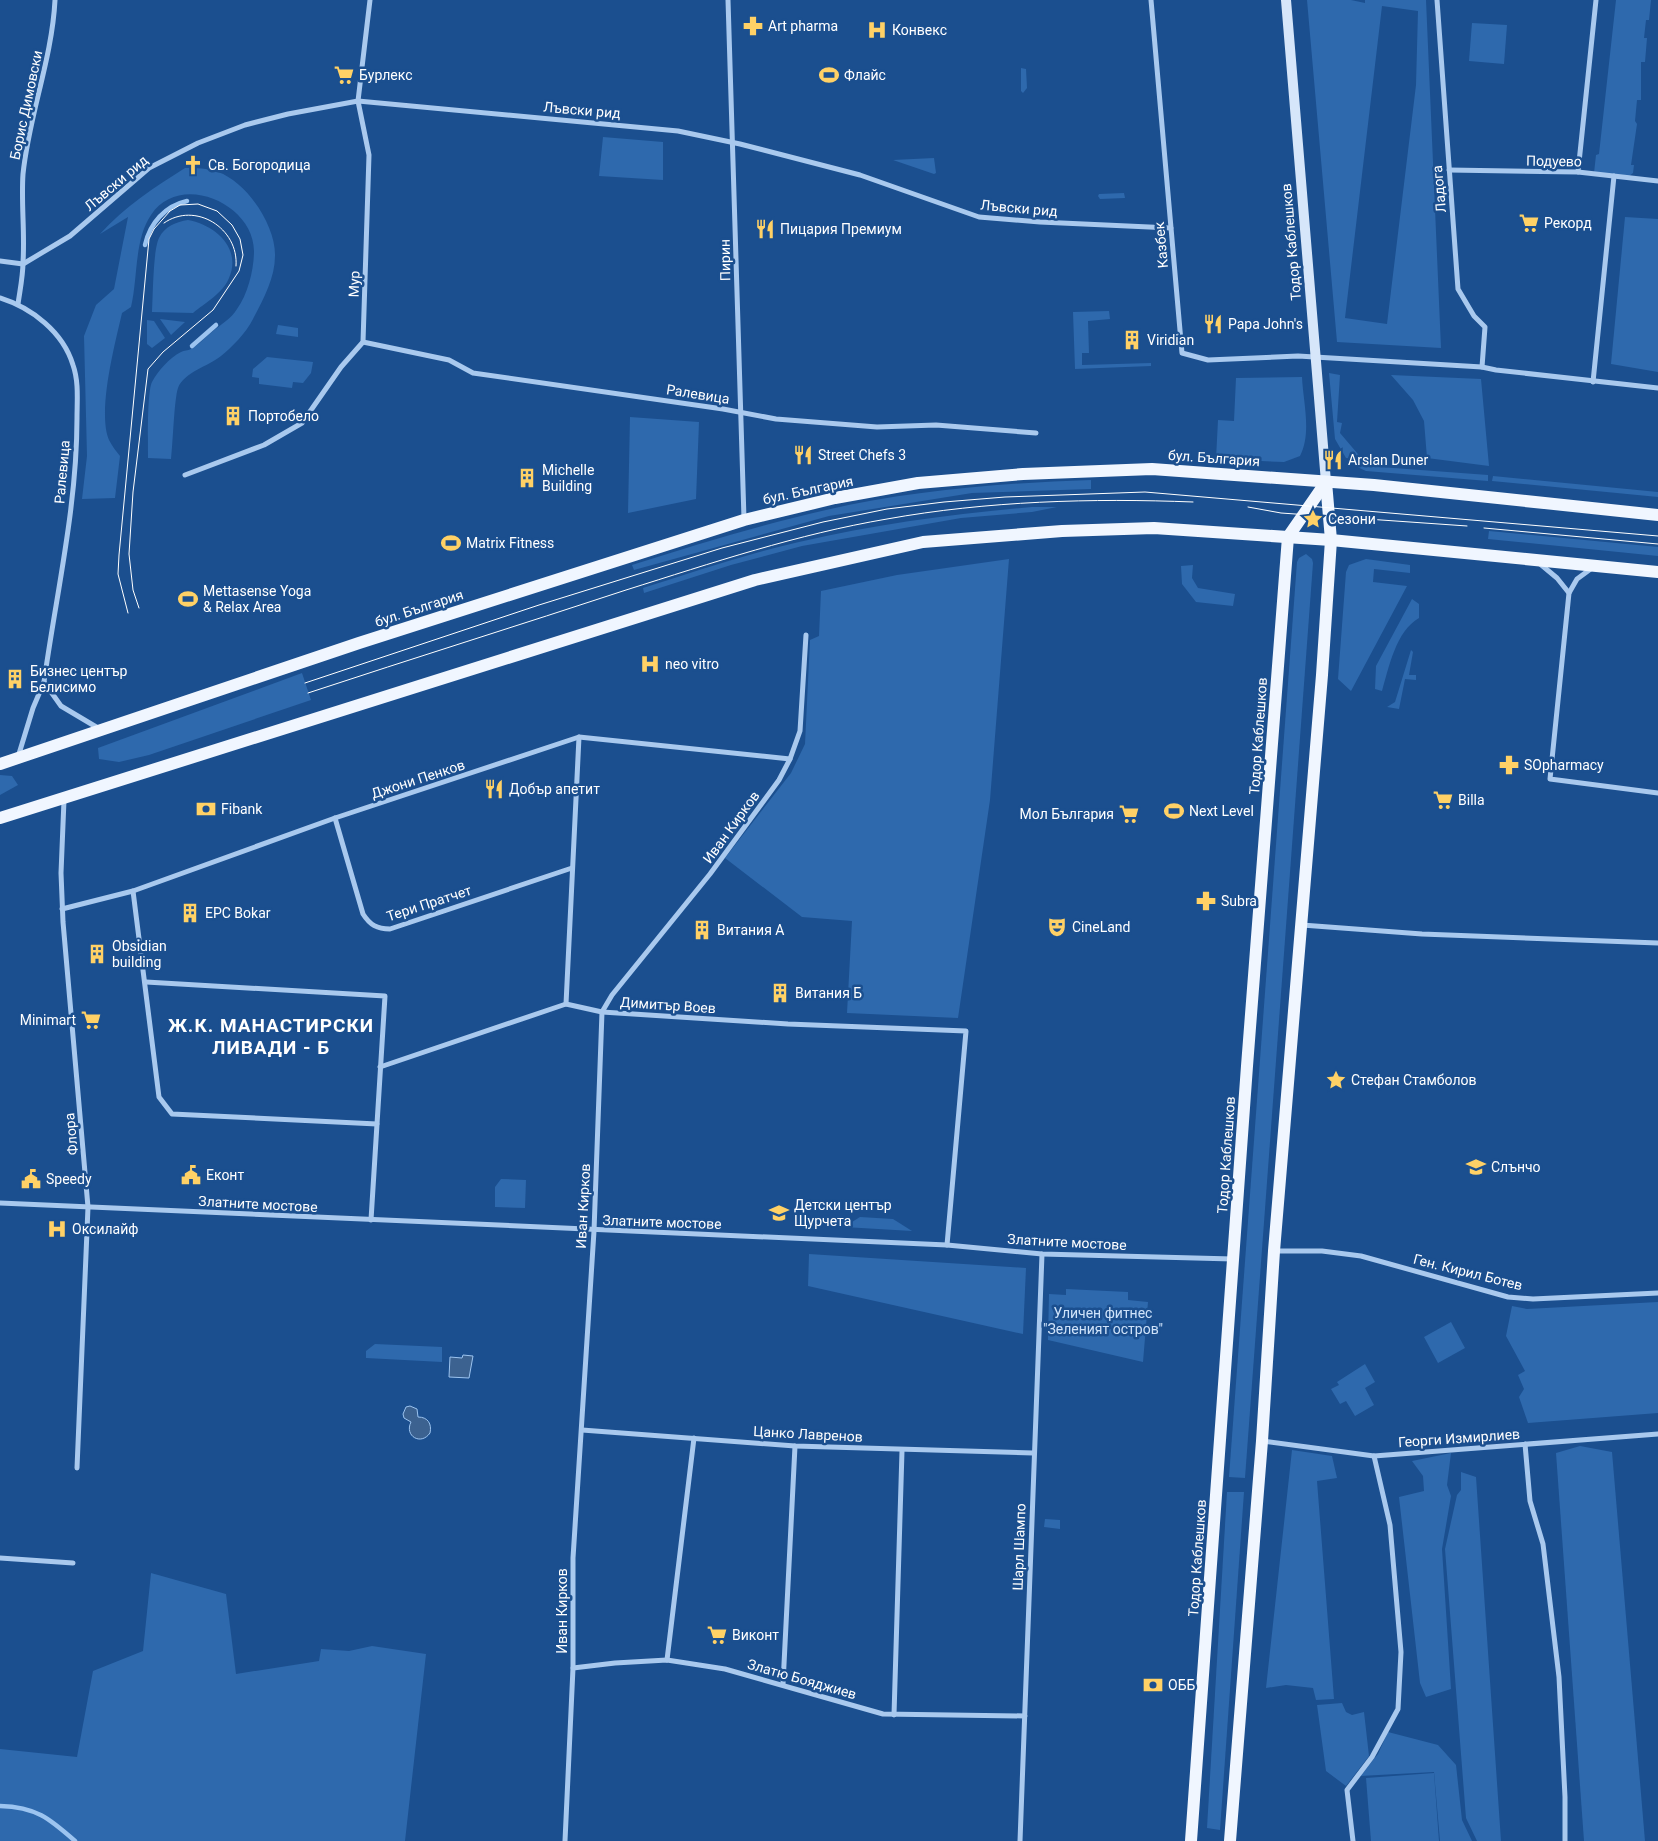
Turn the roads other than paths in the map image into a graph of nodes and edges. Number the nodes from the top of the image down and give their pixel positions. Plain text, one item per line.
1 (55, 0) edge
2 (370, 0) edge
3 (728, 0) edge
4 (1150, 0) edge
5 (1286, 0) edge
6 (1437, 0) edge
7 (1596, 0) edge
8 (358, 101) junction
9 (733, 142) junction
10 (1449, 170) junction
11 (1578, 172) junction
12 (1614, 176) junction
13 (1658, 181) edge
14 (1171, 228) junction
15 (0, 261) edge
16 (23, 264) junction
17 (0, 298) edge
18 (18, 304) junction
19 (363, 342) junction
20 (1316, 357) junction
21 (1482, 367) junction
22 (1592, 382) junction
23 (1658, 388) edge
24 (740, 413) junction
25 (1036, 433) dead end
26 (185, 475) dead end
27 (1326, 482) junction
28 (1658, 514) edge
29 (744, 520) junction
30 (1288, 537) junction
31 (1331, 540) junction
32 (1535, 560) junction
33 (1595, 566) junction
34 (1658, 572) edge
35 (1569, 593) junction
36 (806, 636) dead end
37 (44, 682) junction
38 (101, 730) junction
39 (579, 737) junction
40 (17, 758) junction
41 (790, 760) junction
42 (0, 764) edge
43 (1658, 792) edge
44 (64, 798) junction
45 (0, 818) edge
46 (335, 818) junction
47 (572, 868) junction
48 (133, 891) junction
49 (62, 910) junction
50 (1300, 925) junction
51 (1658, 943) edge
52 (146, 982) junction
53 (566, 1004) junction
54 (602, 1012) junction
55 (380, 1067) junction
56 (376, 1124) junction
57 (0, 1203) edge
58 (88, 1207) junction
59 (371, 1220) junction
60 (594, 1231) junction
61 (947, 1245) junction
62 (1274, 1251) junction
63 (1042, 1254) junction
64 (1234, 1259) junction
65 (1658, 1293) edge
66 (582, 1430) junction
67 (1658, 1434) edge
68 (694, 1438) junction
69 (1262, 1441) junction
70 (1525, 1444) junction
71 (796, 1446) junction
72 (902, 1451) junction
73 (1033, 1453) junction
74 (1374, 1456) junction
75 (77, 1468) dead end
76 (0, 1558) edge
77 (73, 1563) dead end
78 (667, 1660) junction
79 (573, 1668) junction
80 (783, 1684) junction
81 (894, 1715) junction
82 (1025, 1716) junction
83 (565, 1841) edge
84 (1020, 1841) edge
85 (1192, 1841) edge
86 (1230, 1841) edge
87 (1353, 1841) edge
88 (1565, 1841) edge

1 - 16 street, Борис Димовски
2 - 8 street, Мур
3 - 9 street, Пирин
4 - 14 street, Казбек
5 - 20 main road, Тодор Каблешков
6 - 10 street, Ладога
7 - 11 street
8 - 9 street, Лъвски рид
8 - 16 street, Лъвски рид
8 - 19 street, Мур
9 - 14 street, Лъвски рид
9 - 24 street, Пирин
10 - 11 street, Подуево
10 - 21 street, Ладога
11 - 12 street, Подуево
12 - 13 street, Подуево
12 - 22 street
14 - 20 street, Казбек
15 - 16 street
16 - 18 street, Борис Димовски
17 - 18 street, Ралевица
18 - 37 street, Ралевица
19 - 24 street, Ралевица
19 - 26 street
20 - 21 street
20 - 27 main road, Тодор Каблешков
21 - 22 street
22 - 23 street
24 - 25 street, Ралевица
24 - 29 street, Пирин
27 - 28 main road, бул. България
27 - 29 main road, бул. България
27 - 30 main road
27 - 31 main road, Тодор Каблешков
29 - 38 main road, бул. България
30 - 31 main road
30 - 44 main road
30 - 64 main road, Тодор Каблешков
31 - 32 main road
31 - 50 main road, Тодор Каблешков
32 - 33 main road
32 - 35 street
33 - 34 main road
33 - 35 street
35 - 43 street
36 - 41 street, Иван Кирков
37 - 38 street
37 - 40 street, Ралевица
38 - 40 main road, бул. България
39 - 41 street, Джони Пенков
39 - 46 street, Джони Пенков
39 - 47 street
40 - 42 main road, бул. България
41 - 54 street, Иван Кирков
44 - 45 main road
44 - 49 street, Флора
46 - 47 street, Тери Пратчет
46 - 48 street, Джони Пенков
47 - 53 street
48 - 49 street, Джони Пенков
48 - 52 street
49 - 58 street, Флора
50 - 51 street
50 - 62 main road, Тодор Каблешков
52 - 55 street
52 - 56 street
53 - 54 street, Димитър Воев
53 - 55 street
54 - 60 street, Иван Кирков
54 - 61 street, Димитър Воев
55 - 56 street
56 - 59 street
57 - 58 street, Златните мостове
58 - 59 street, Златните мостове
58 - 75 street, Флора
59 - 60 street, Златните мостове
60 - 61 street, Златните мостове
60 - 66 street, Иван Кирков
61 - 63 street, Златните мостове
62 - 65 street, Ген. Кирил Ботев
62 - 69 main road, Тодор Каблешков
63 - 64 street, Златните мостове
63 - 73 street, Шарл Шампо
64 - 85 main road, Тодор Каблешков
66 - 68 street, Цанко Лавренов
66 - 79 street, Иван Кирков
67 - 70 street, Георги Измирлиев
68 - 71 street, Цанко Лавренов
68 - 78 street
69 - 74 street, Георги Измирлиев
69 - 86 main road, Тодор Каблешков
70 - 74 street, Георги Измирлиев
70 - 88 street
71 - 72 street, Цанко Лавренов
71 - 80 street
72 - 73 street, Цанко Лавренов
72 - 81 street
73 - 82 street, Шарл Шампо
74 - 87 street
76 - 77 street
78 - 79 street, Златю Бояджиев
78 - 80 street, Златю Бояджиев
79 - 83 street, Иван Кирков
80 - 81 street, Златю Бояджиев
81 - 82 street, Златю Бояджиев
82 - 84 street, Шарл Шампо

